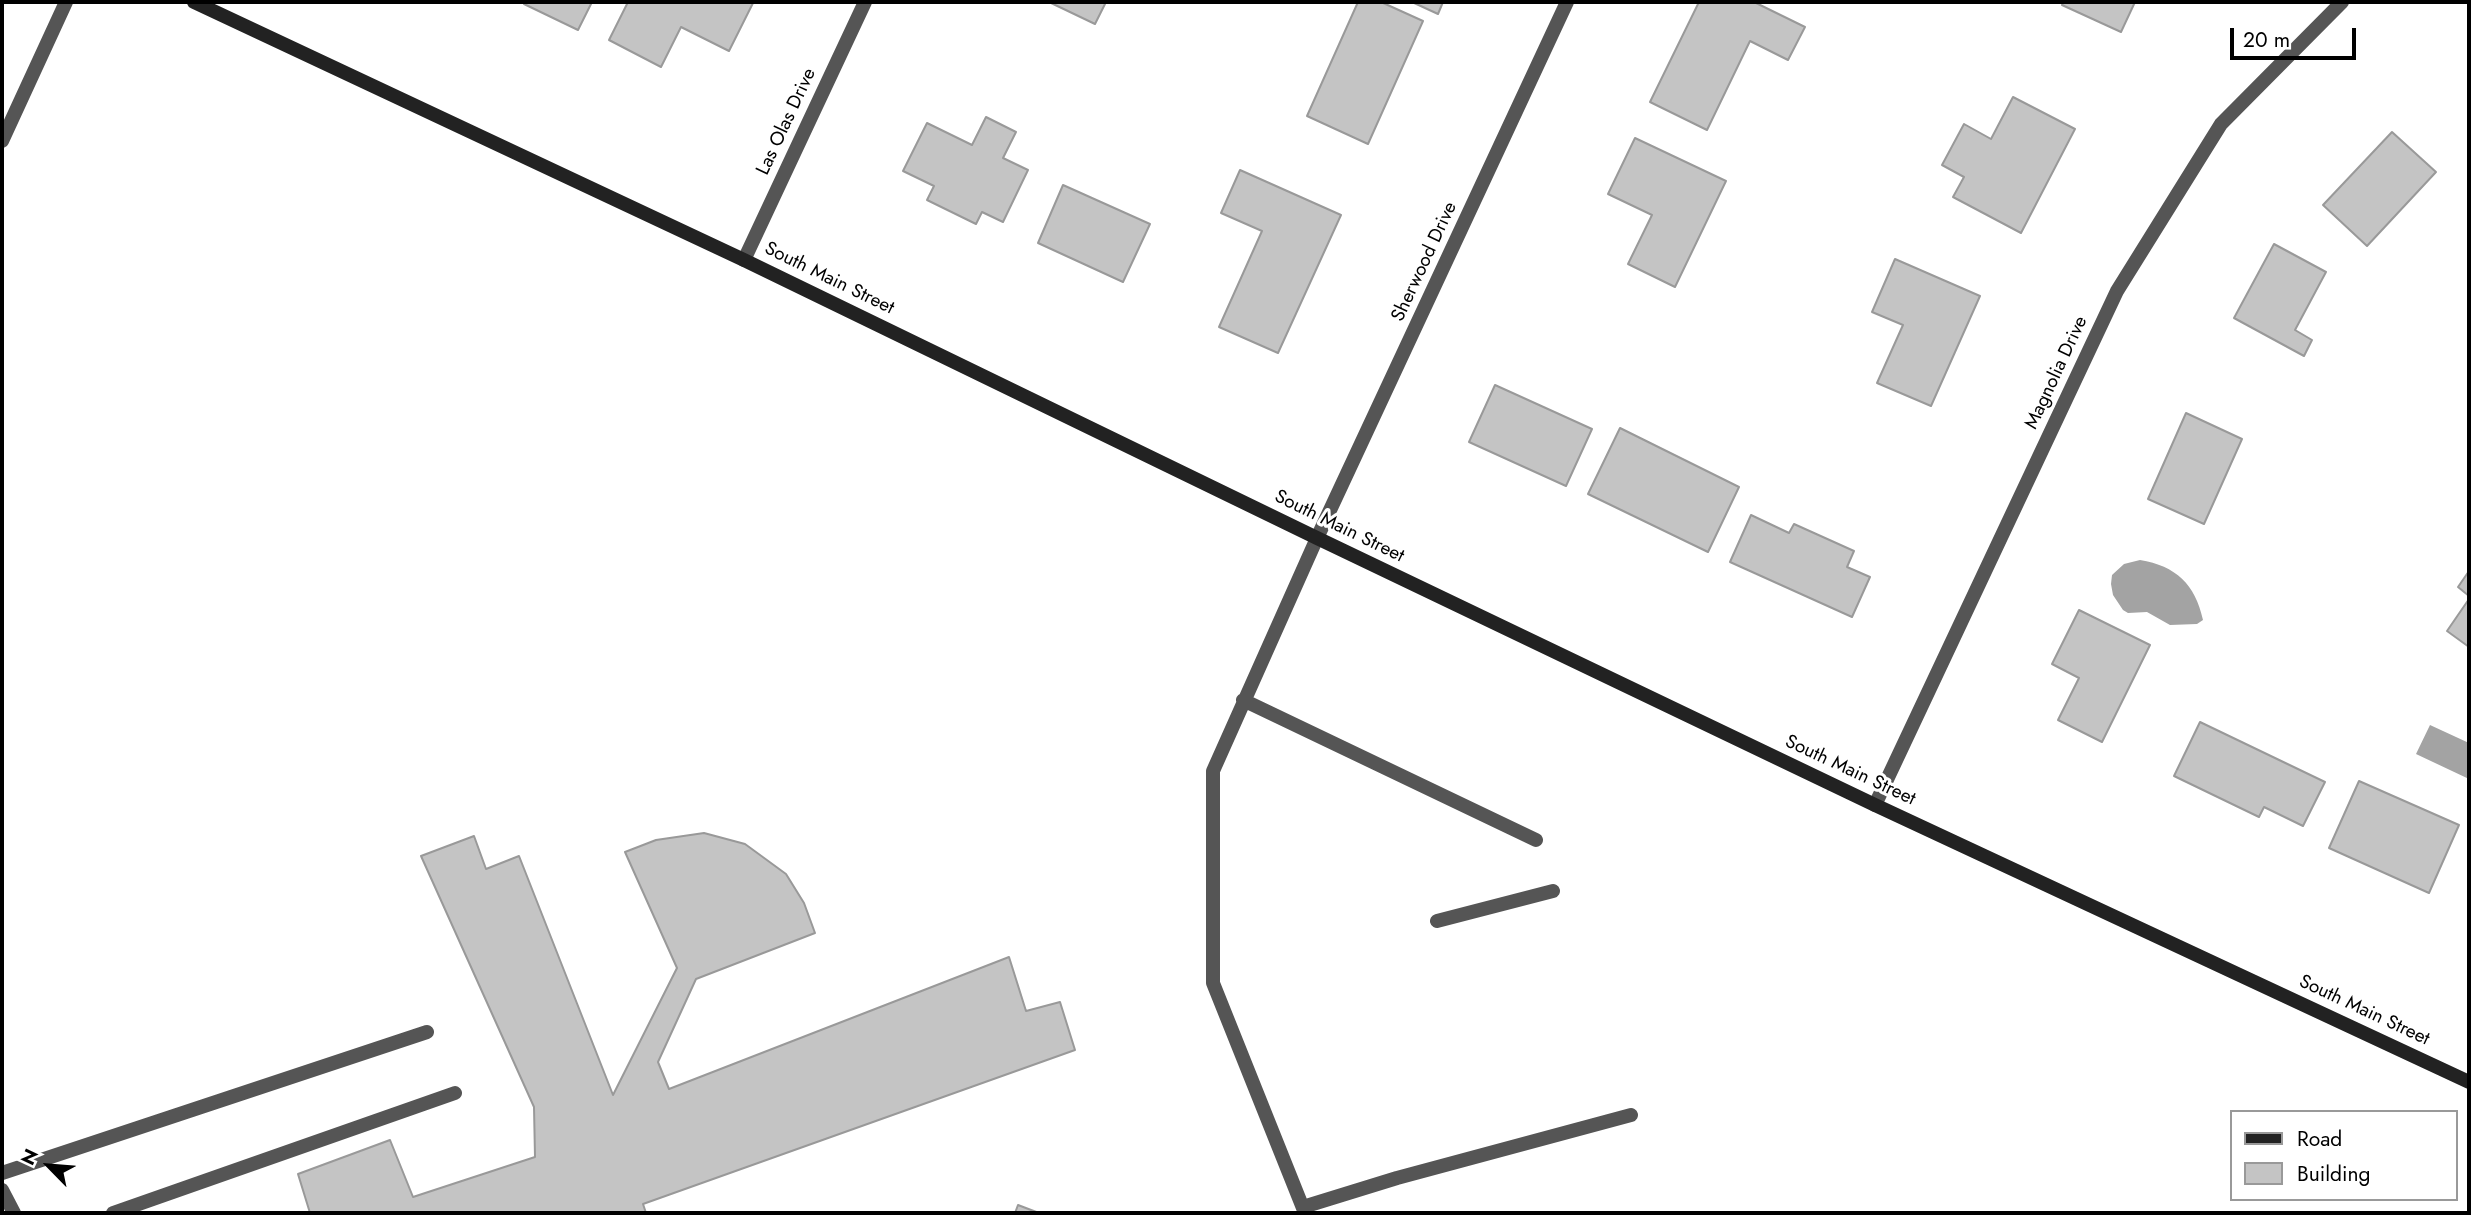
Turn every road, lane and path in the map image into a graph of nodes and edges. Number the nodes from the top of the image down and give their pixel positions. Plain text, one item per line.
1 (66, 2) edge
2 (194, 2) edge
3 (865, 2) edge
4 (1567, 2) edge
5 (2342, 2) edge
6 (2, 141) edge
7 (744, 260) junction
8 (1317, 538) junction
9 (1243, 700) junction
10 (1875, 805) junction
11 (1536, 840) dead end
12 (1553, 891) dead end
13 (1437, 921) dead end
14 (427, 1032) dead end
15 (2469, 1081) edge
16 (455, 1093) dead end
17 (1631, 1115) dead end
18 (2, 1173) edge
19 (2, 1190) edge
20 (1304, 1210) edge
21 (14, 1213) edge
22 (113, 1213) edge

1 - 6 street
2 - 7 street, South Main Street
3 - 7 street, Las Olas Drive
4 - 8 street, Sherwood Drive
5 - 10 street, Magnolia Drive
7 - 8 street, South Main Street
8 - 9 street, Sherwood Drive
8 - 10 street, South Main Street
9 - 11 street
9 - 20 street, Sherwood Drive
10 - 15 street, South Main Street
12 - 13 street
14 - 18 street
16 - 22 street
17 - 20 street
19 - 21 street

